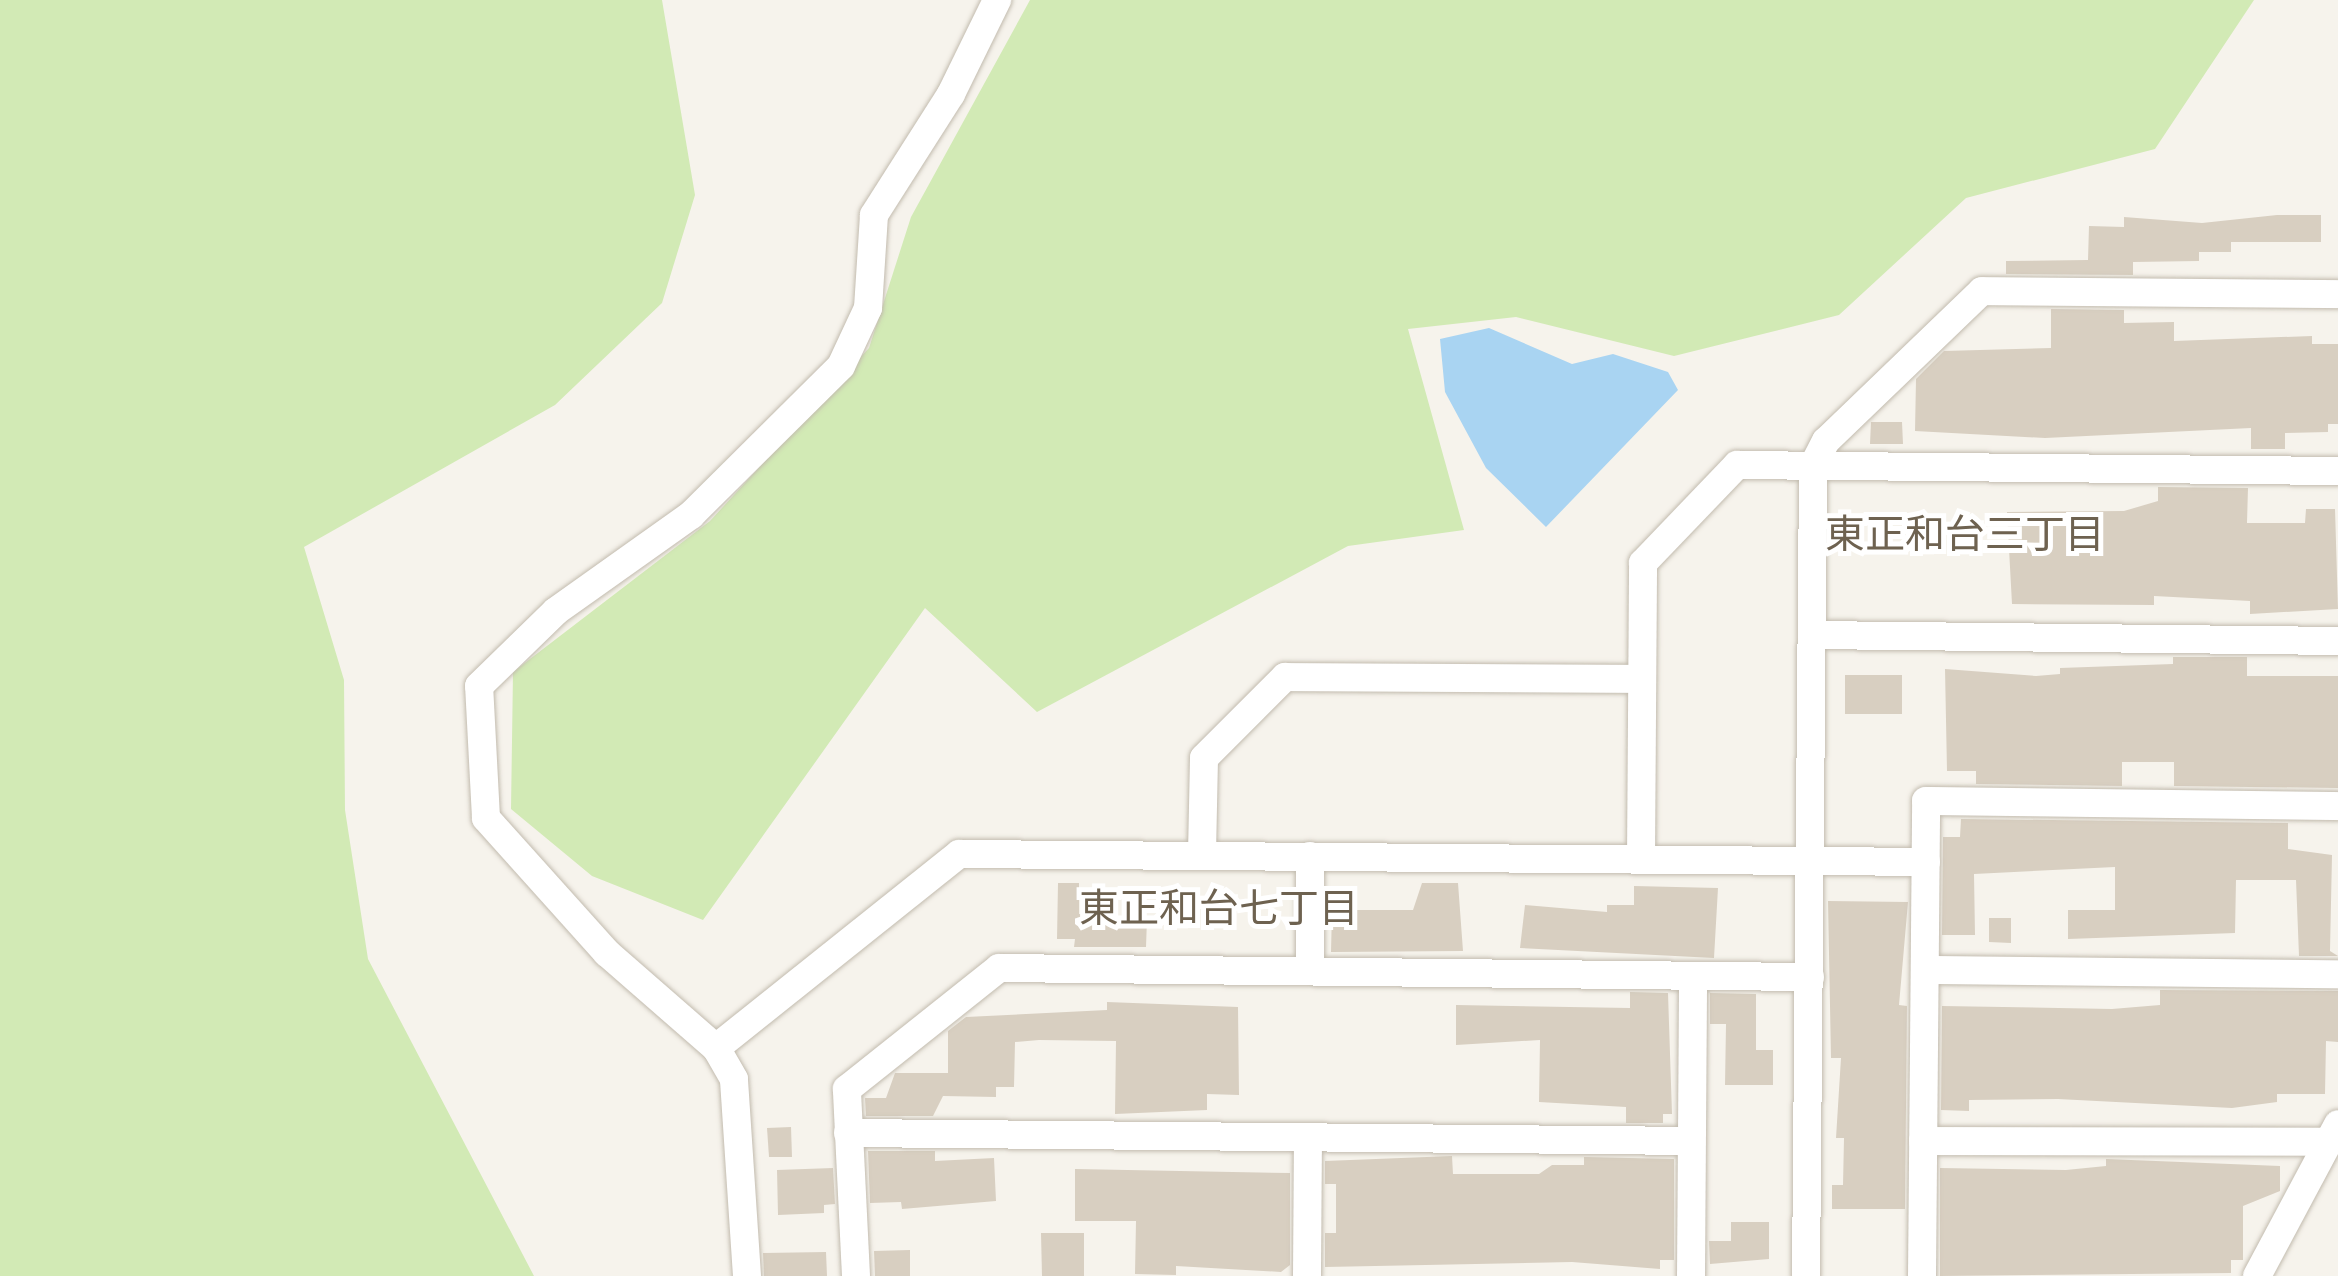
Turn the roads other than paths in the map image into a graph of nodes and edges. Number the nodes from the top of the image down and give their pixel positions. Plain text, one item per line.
1 (997, 0) edge
2 (2338, 294) edge
3 (1813, 466) junction
4 (2338, 471) edge
5 (1812, 635) junction
6 (2338, 641) edge
7 (1640, 680) junction
8 (2338, 806) edge
9 (1202, 854) junction
10 (1310, 856) junction
11 (1640, 859) junction
12 (1810, 861) junction
13 (1926, 862) junction
14 (1310, 970) junction
15 (1926, 970) junction
16 (2338, 974) edge
17 (1693, 976) junction
18 (1810, 977) junction
19 (716, 1048) junction
20 (848, 1133) junction
21 (2333, 1133) edge
22 (1308, 1137) junction
23 (1691, 1141) junction
24 (1923, 1141) junction
25 (747, 1276) edge
26 (856, 1276) edge
27 (1307, 1276) edge
28 (1690, 1276) edge
29 (1806, 1276) edge
30 (1922, 1276) edge
31 (2257, 1276) edge

1 - 19 street
2 - 3 street
3 - 4 street
3 - 5 street
3 - 7 street
5 - 6 street
5 - 12 street
7 - 9 street
7 - 11 street
8 - 13 street
9 - 10 street
9 - 19 street
10 - 11 street
10 - 14 street
11 - 12 street
12 - 13 street
12 - 18 street
13 - 15 street
14 - 17 street
14 - 20 street
15 - 16 street
15 - 24 street
17 - 18 street
17 - 23 street
18 - 29 street
19 - 25 street
20 - 22 street
20 - 26 street
21 - 24 street
21 - 31 street
22 - 23 street
22 - 27 street
23 - 28 street
24 - 30 street

